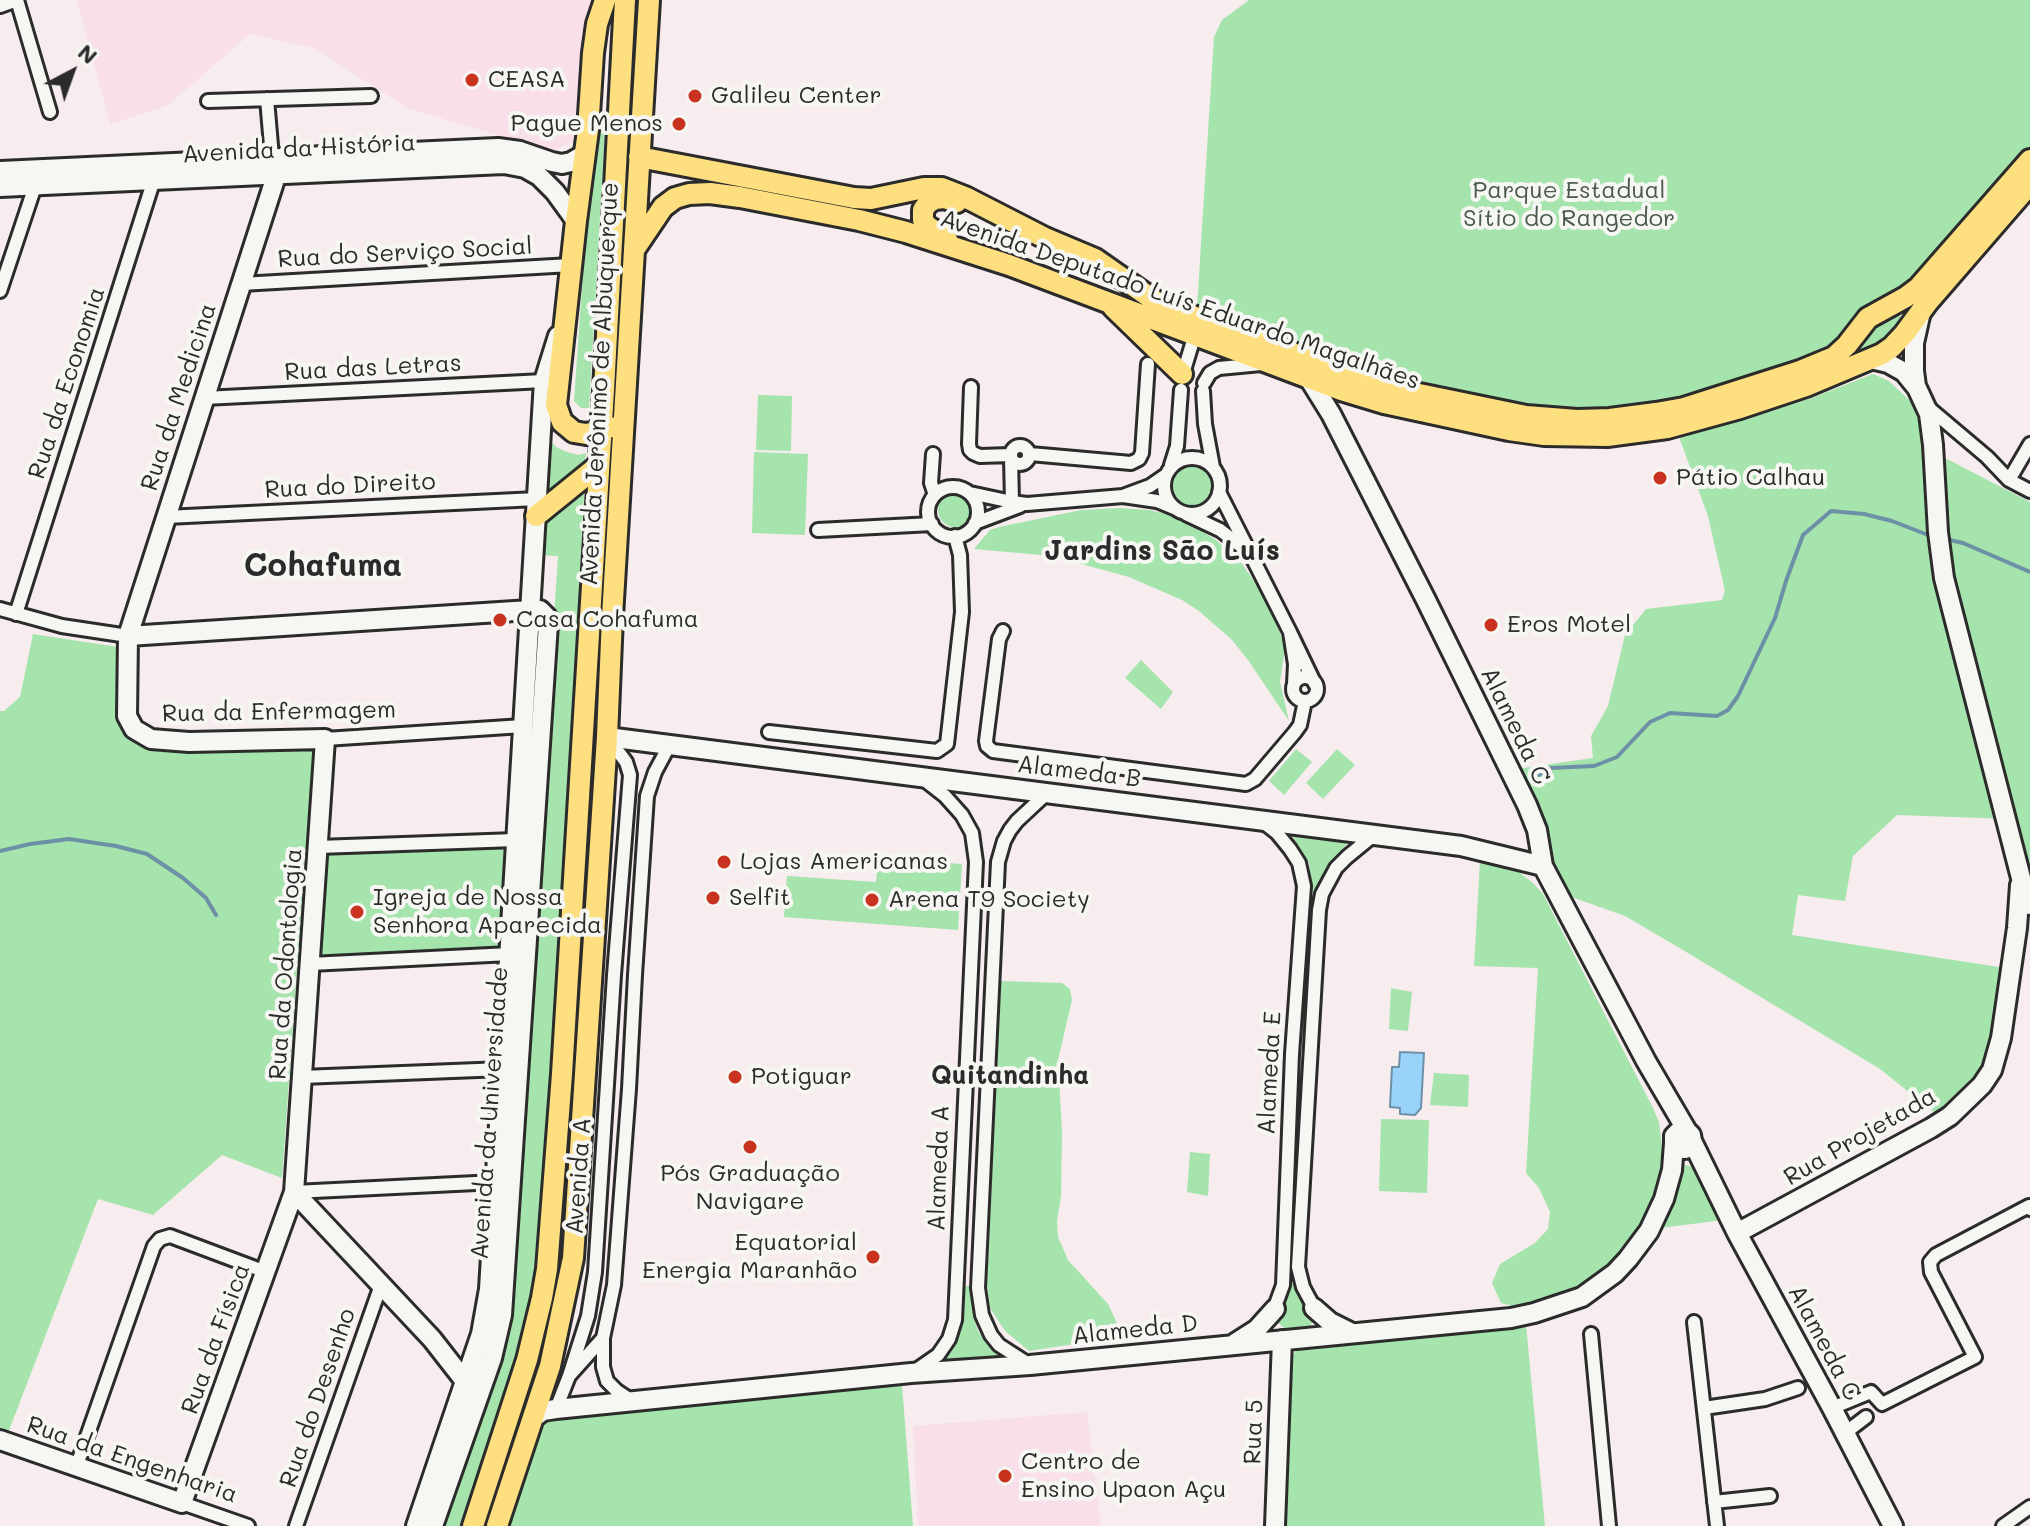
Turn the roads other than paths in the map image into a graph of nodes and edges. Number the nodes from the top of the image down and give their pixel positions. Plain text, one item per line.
1 (17, 0) edge
2 (605, 0) edge
3 (625, 0) edge
4 (649, 0) edge
5 (0, 6) edge
6 (371, 96) dead end
7 (267, 99) junction
8 (208, 101) dead end
9 (50, 112) dead end
10 (618, 135) junction
11 (585, 154) junction
12 (639, 157) junction
13 (2030, 160) edge
14 (552, 162) junction
15 (275, 165) junction
16 (0, 171) edge
17 (155, 172) junction
18 (544, 180) junction
19 (2030, 184) edge
20 (35, 186) junction
21 (0, 187) edge
22 (576, 221) junction
23 (634, 250) junction
24 (1095, 259) junction
25 (571, 265) junction
26 (1009, 265) junction
27 (241, 284) junction
28 (0, 291) edge
29 (1107, 301) junction
30 (567, 305) junction
31 (1888, 306) junction
32 (1923, 309) junction
33 (1905, 333) junction
34 (1195, 334) junction
35 (1871, 359) junction
36 (1148, 364) dead end
37 (1273, 364) junction
38 (1308, 377) junction
39 (544, 381) junction
40 (1181, 382) junction
41 (971, 387) dead end
42 (1341, 390) junction
43 (1921, 395) junction
44 (204, 398) junction
45 (1331, 414) junction
46 (624, 419) junction
47 (601, 431) junction
48 (1964, 437) junction
49 (2030, 444) edge
50 (1933, 445) junction
51 (1011, 456) junction
52 (599, 465) junction
53 (1213, 467) junction
54 (1168, 471) junction
55 (2009, 480) junction
56 (2030, 491) edge
57 (1219, 492) junction
58 (970, 493) junction
59 (1123, 496) junction
60 (1012, 502) junction
61 (1027, 504) junction
62 (537, 507) junction
63 (1179, 510) junction
64 (166, 517) junction
65 (975, 523) junction
66 (932, 524) junction
67 (818, 530) dead end
68 (955, 536) junction
69 (1252, 559) junction
70 (0, 609) edge
71 (530, 610) junction
72 (16, 614) junction
73 (1003, 631) dead end
74 (1290, 632) junction
75 (128, 636) junction
76 (1294, 684) junction
77 (1315, 684) junction
78 (1305, 701) junction
79 (523, 726) junction
80 (769, 732) dead end
81 (607, 737) junction
82 (325, 739) junction
83 (670, 744) junction
84 (920, 776) junction
85 (1047, 793) junction
86 (1261, 820) junction
87 (1375, 834) junction
88 (516, 840) junction
89 (318, 847) junction
90 (1543, 866) junction
91 (2021, 878) junction
92 (522, 885) junction
93 (2030, 905) edge
94 (521, 911) junction
95 (2024, 925) edge
96 (510, 954) junction
97 (310, 964) junction
98 (614, 975) junction
99 (635, 975) junction
100 (1292, 1054) junction
101 (1310, 1054) junction
102 (503, 1069) junction
103 (302, 1077) junction
104 (1289, 1129) junction
105 (1305, 1129) junction
106 (1682, 1142) junction
107 (496, 1182) junction
108 (294, 1192) junction
109 (2030, 1209) edge
110 (1737, 1233) junction
111 (266, 1272) junction
112 (381, 1285) junction
113 (1314, 1308) junction
114 (1275, 1309) junction
115 (1694, 1322) dead end
116 (1352, 1333) junction
117 (1591, 1334) dead end
118 (1320, 1336) junction
119 (489, 1338) junction
120 (603, 1338) junction
121 (432, 1339) junction
122 (1276, 1340) junction
123 (1233, 1344) junction
124 (1030, 1365) junction
125 (911, 1373) junction
126 (569, 1376) junction
127 (1798, 1388) dead end
128 (473, 1389) junction
129 (633, 1401) junction
130 (1704, 1408) junction
131 (1832, 1408) junction
132 (556, 1409) junction
133 (1866, 1417) dead end
134 (532, 1419) junction
135 (1845, 1433) junction
136 (0, 1440) edge
137 (77, 1465) junction
138 (1770, 1496) dead end
139 (1714, 1502) junction
140 (182, 1503) junction
141 (2030, 1507) edge
142 (248, 1526) edge
143 (296, 1526) edge
144 (416, 1526) edge
145 (433, 1526) edge
146 (473, 1526) edge
147 (497, 1526) edge
148 (1275, 1526) edge
149 (1609, 1526) edge
150 (1717, 1526) edge
151 (1893, 1526) edge
152 (2003, 1526) edge

1 - 5 street
1 - 9 street
2 - 10 main road
2 - 11 main road, Avenida da Universidade
3 - 10 main road, Avenida Jerônimo de Albuquerque
4 - 12 main road, Avenida Jerônimo de Albuquerque
6 - 7 street
7 - 8 street
7 - 15 street
10 - 47 main road, Avenida Jerônimo de Albuquerque
11 - 14 street
11 - 22 main road, Avenida da Universidade
12 - 23 main road, Avenida Jerônimo de Albuquerque
12 - 24 main road, Avenida Deputado Luís Eduardo Magalhães
13 - 31 main road, Avenida Deputado Luís Eduardo Magalhães
14 - 15 street, Avenida da História
14 - 18 street
15 - 17 street, Avenida da História
15 - 18 street, Avenida da História
15 - 27 street, Rua da Medicina
16 - 17 street, Avenida da História
17 - 20 street, Avenida da História
17 - 72 street, Rua da Economia
18 - 22 street
19 - 32 main road, Avenida Deputado Luís Eduardo Magalhães
20 - 21 street, Avenida da História
20 - 28 street
22 - 25 main road, Avenida da Universidade
23 - 26 main road, Avenida Deputado Luís Eduardo Magalhães
23 - 46 main road, Avenida Jerônimo de Albuquerque
24 - 26 main road
24 - 31 main road, Avenida Deputado Luís Eduardo Magalhães
25 - 27 street, Rua do Serviço Social
25 - 30 main road, Avenida da Universidade
26 - 29 main road, Avenida Deputado Luís Eduardo Magalhães
27 - 44 street, Rua da Medicina
29 - 34 main road, Avenida Deputado Luís Eduardo Magalhães
29 - 40 main road
30 - 39 street, Avenida da Universidade
30 - 47 main road, Avenida da Universidade
31 - 33 main road
32 - 33 main road, Avenida Deputado Luís Eduardo Magalhães
32 - 43 street
33 - 35 main road, Avenida Deputado Luís Eduardo Magalhães
34 - 37 main road, Avenida Deputado Luís Eduardo Magalhães
34 - 40 street
35 - 42 main road, Avenida Deputado Luís Eduardo Magalhães
35 - 43 street
36 - 51 street
37 - 38 main road, Avenida Deputado Luís Eduardo Magalhães
37 - 53 street
38 - 42 main road, Avenida Deputado Luís Eduardo Magalhães
38 - 45 street, Alameda C
39 - 44 street, Rua das Letras
39 - 62 street, Avenida da Universidade
40 - 54 street
41 - 51 street
42 - 45 street
43 - 48 street
43 - 50 street
44 - 64 street, Rua da Medicina
45 - 90 street, Alameda C
46 - 47 main road
46 - 81 main road, Avenida Jerônimo de Albuquerque
47 - 52 main road, Avenida Jerônimo de Albuquerque
48 - 50 street
48 - 55 street
49 - 55 street
50 - 91 street
51 - 60 street
52 - 62 main road
52 - 146 main road, Avenida Jerônimo de Albuquerque
53 - 54 street
53 - 57 street
54 - 59 street
54 - 63 street
55 - 56 street
57 - 63 street
57 - 69 street
58 - 60 street
58 - 65 street
58 - 66 street
59 - 61 street
59 - 63 street
60 - 61 street
61 - 65 street
62 - 64 street, Rua do Direito
62 - 71 street, Avenida da Universidade
63 - 69 street
64 - 75 street, Rua da Medicina
65 - 68 street
66 - 67 street
66 - 68 street
68 - 80 street
69 - 74 street
70 - 72 street
71 - 75 street
71 - 79 street, Avenida da Universidade
71 - 92 street, Avenida da Universidade
72 - 75 street
73 - 78 street
74 - 76 street
74 - 77 street
75 - 82 street, Rua da Enfermagem
76 - 77 street
76 - 78 street
77 - 78 street
79 - 82 street, Rua da Enfermagem
79 - 88 street, Avenida da Universidade
81 - 83 street, Alameda B
81 - 98 street, Avenida A
81 - 134 main road, Avenida Jerônimo de Albuquerque
82 - 89 street, Rua da Odontologia
83 - 84 street, Alameda B
83 - 99 street, Avenida A
84 - 85 street, Alameda B
84 - 125 street, Alameda A
85 - 86 street, Alameda B
85 - 124 street, Alameda A
86 - 87 street, Alameda B
86 - 100 street, Alameda E
87 - 90 street, Alameda B
87 - 101 street, Alameda E
88 - 89 street
88 - 92 street, Avenida da Universidade
89 - 97 street, Rua da Odontologia
90 - 106 street, Alameda C
91 - 93 street
91 - 95 street, Rua Projetada
92 - 94 street, Avenida da Universidade
94 - 96 street, Avenida da Universidade
94 - 119 street, Avenida da Universidade
95 - 110 street, Rua Projetada
96 - 97 street
96 - 102 street, Avenida da Universidade
97 - 103 street, Rua da Odontologia
98 - 99 street
98 - 126 street, Avenida A
99 - 120 street, Avenida A
100 - 101 street
100 - 104 street, Alameda E
101 - 105 street, Alameda E
102 - 103 street
102 - 107 street, Avenida da Universidade
103 - 108 street, Rua da Odontologia
104 - 105 street
104 - 114 street, Alameda E
105 - 113 street, Alameda E
106 - 110 street, Alameda C
106 - 116 street, Alameda D
107 - 108 street
107 - 119 street, Avenida da Universidade
108 - 111 street, Rua da Física
108 - 112 street
109 - 131 street
110 - 131 street, Alameda C
111 - 137 street
111 - 140 street, Rua da Física
112 - 121 street
112 - 143 street, Rua do Desenho
113 - 116 street
113 - 118 street, Alameda E
114 - 122 street, Alameda E
114 - 123 street
115 - 130 street
116 - 118 street, Alameda D
117 - 149 street
118 - 122 street, Alameda D
119 - 121 street
119 - 128 street, Avenida da Universidade
120 - 126 street, Avenida A
120 - 129 street, Avenida A
121 - 128 street
122 - 123 street, Alameda D
122 - 148 street, Rua 5
123 - 124 street, Alameda D
124 - 125 street, Alameda D
125 - 129 street, Alameda D
126 - 132 street, Avenida A
127 - 130 street
128 - 144 street, Avenida da Universidade
128 - 145 street, Avenida da Universidade
129 - 132 street, Alameda D
130 - 139 street
131 - 135 street, Alameda C
132 - 134 street, Alameda D
133 - 135 street
134 - 147 main road, Avenida Jerônimo de Albuquerque
135 - 151 street, Alameda C
136 - 137 street, Rua da Engenharia
137 - 140 street, Rua da Engenharia
138 - 139 street
139 - 150 street
140 - 142 street, Rua da Engenharia
141 - 152 street

